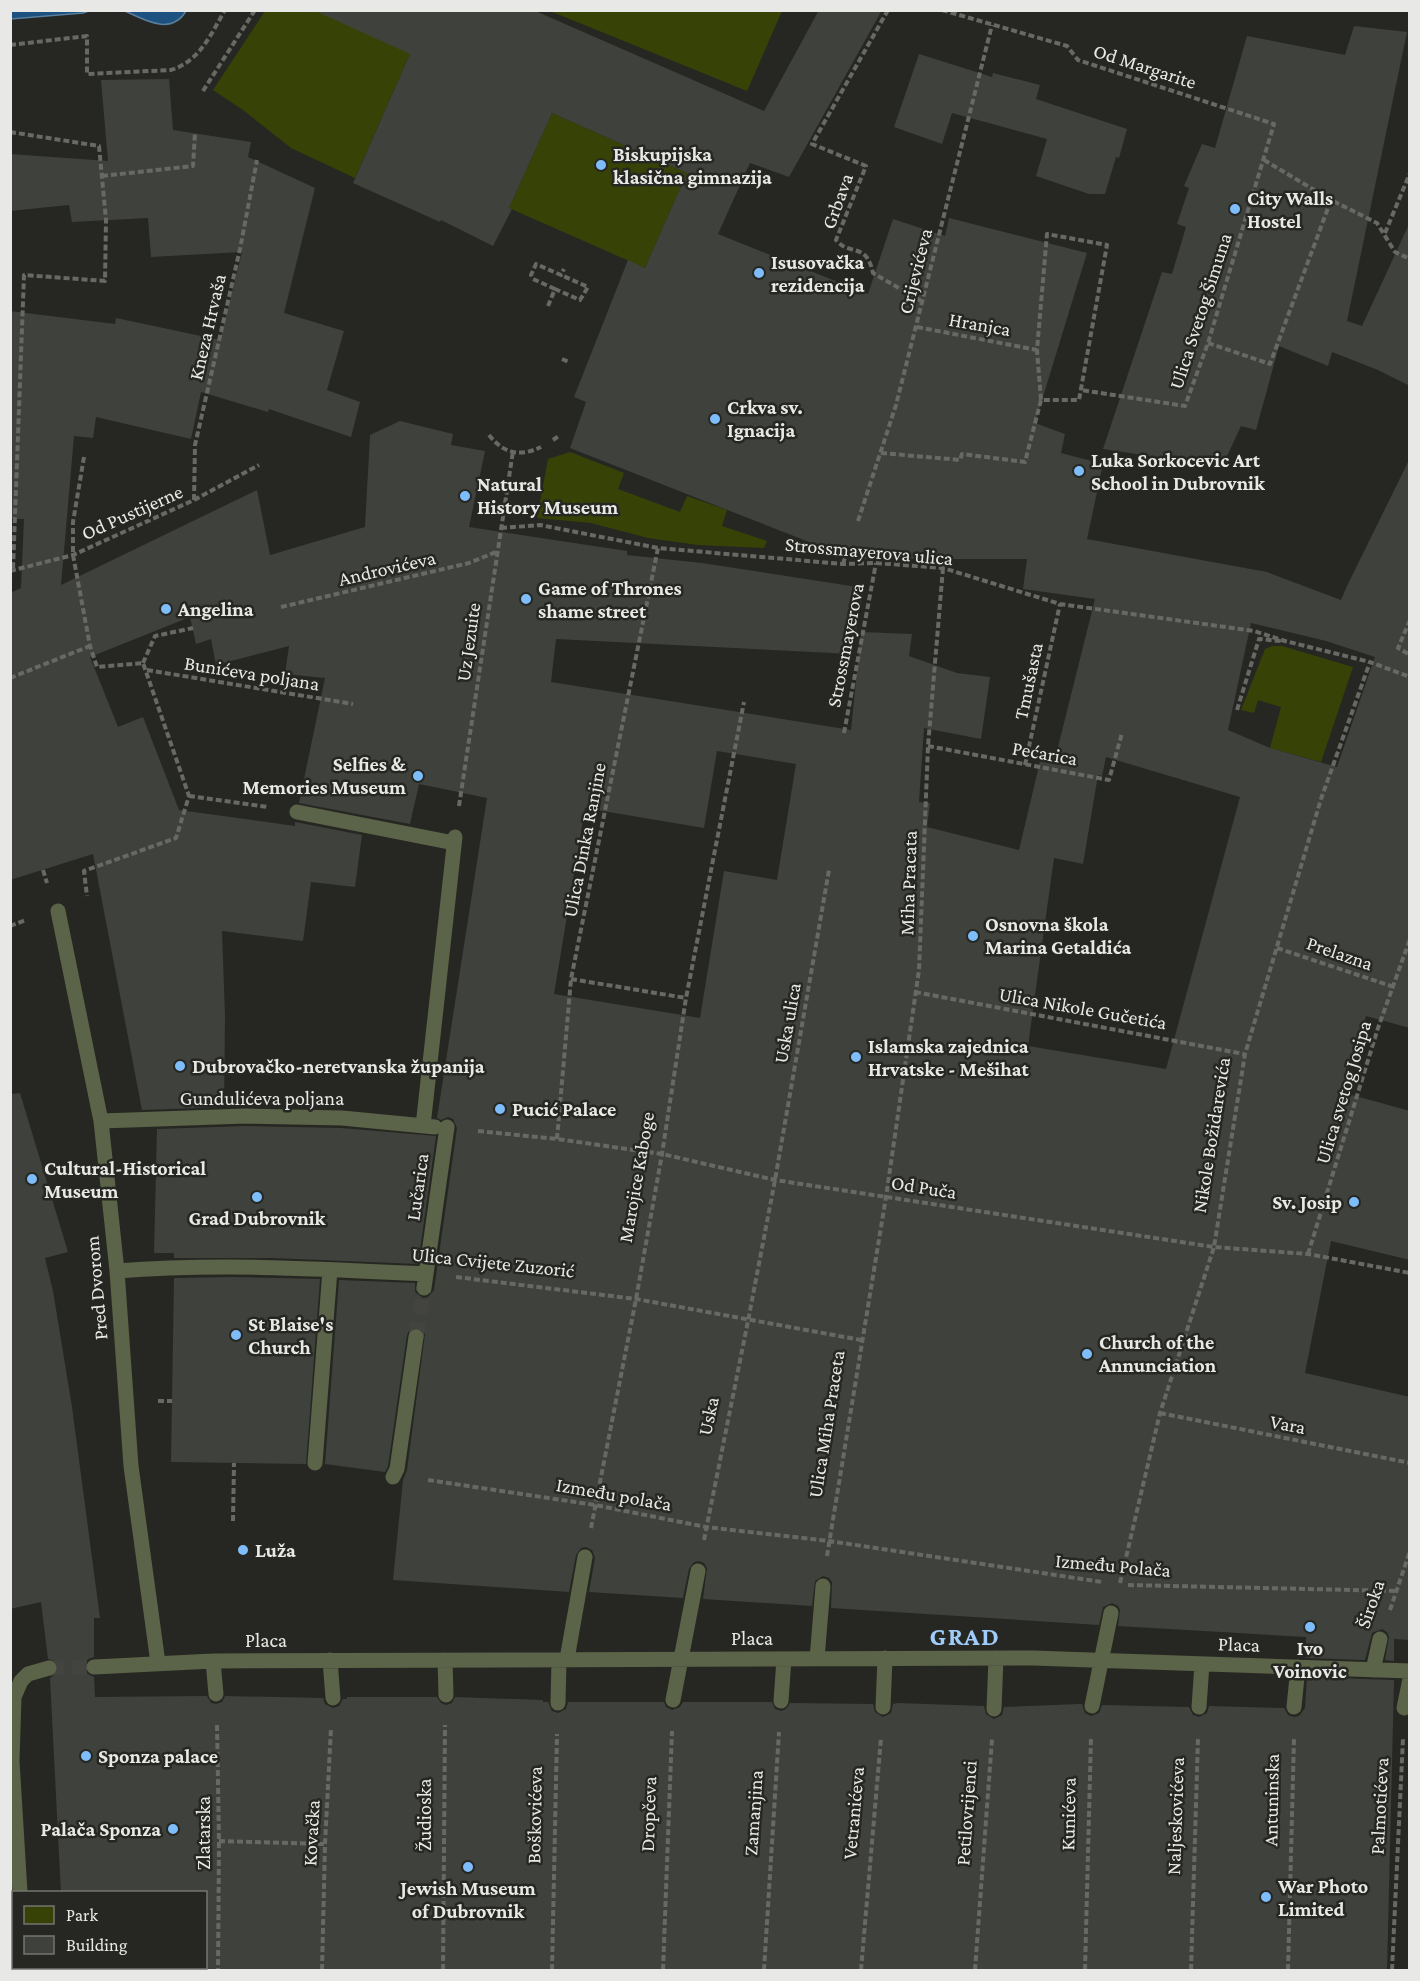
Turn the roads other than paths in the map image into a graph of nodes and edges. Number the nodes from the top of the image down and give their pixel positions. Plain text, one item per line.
1 (297, 812) road end
2 (58, 911) road end
3 (101, 1121) junction
4 (435, 1127) junction
5 (330, 1270) junction
6 (117, 1271) junction
7 (425, 1281) joint
8 (416, 1337) tunnel mouth
9 (315, 1463) dead end
10 (394, 1476) road end
11 (585, 1557) road end
12 (698, 1571) road end
13 (823, 1586) road end
14 (1111, 1613) road end
15 (1380, 1639) road end
16 (885, 1658) junction
17 (996, 1658) junction
18 (563, 1659) junction
19 (680, 1659) junction
20 (784, 1659) junction
21 (817, 1659) junction
22 (330, 1660) junction
23 (445, 1660) junction
24 (1102, 1660) junction
25 (213, 1661) junction
26 (158, 1663) junction
27 (1202, 1664) junction
28 (94, 1667) tunnel mouth
29 (1298, 1667) junction
30 (49, 1668) tunnel mouth
31 (1372, 1670) junction
32 (1410, 1671) edge
33 (1410, 1679) edge
34 (216, 1694) road end
35 (446, 1695) road end
36 (333, 1698) road end
37 (673, 1700) road end
38 (781, 1701) road end
39 (558, 1703) road end
40 (1092, 1706) road end
41 (884, 1707) road end
42 (1199, 1707) road end
43 (1294, 1707) road end
44 (1404, 1708) road end
45 (994, 1709) road end
46 (11, 1734) edge
47 (20, 1891) edge

1 - 4 street
2 - 3 street, Pred Dvorom
3 - 4 street, Gundulićeva poljana
3 - 6 street, Pred Dvorom
4 - 7 street, Lučarica
5 - 6 street, Ulica Cvijete Zuzorić
5 - 7 street, Ulica Cvijete Zuzorić
5 - 9 street
6 - 26 street, Pred Dvorom
8 - 10 street
11 - 18 street
12 - 19 street
13 - 21 street
14 - 24 street
15 - 31 street, Široka
16 - 17 street, Placa
16 - 21 street, Placa
16 - 41 street
17 - 24 street, Placa
17 - 45 street
18 - 19 street, Placa
18 - 23 street, Placa
18 - 39 street
19 - 20 street, Placa
19 - 37 street
20 - 21 street, Placa
20 - 38 street
22 - 23 street, Placa
22 - 25 street, Placa
22 - 36 street
23 - 35 street
24 - 27 street, Placa
24 - 40 street
25 - 26 street, Placa
25 - 34 street
26 - 28 street, Placa
27 - 29 street, Placa
27 - 42 street
29 - 31 street, Placa
29 - 43 street
30 - 46 street
31 - 32 street, Placa
33 - 44 street
46 - 47 street

